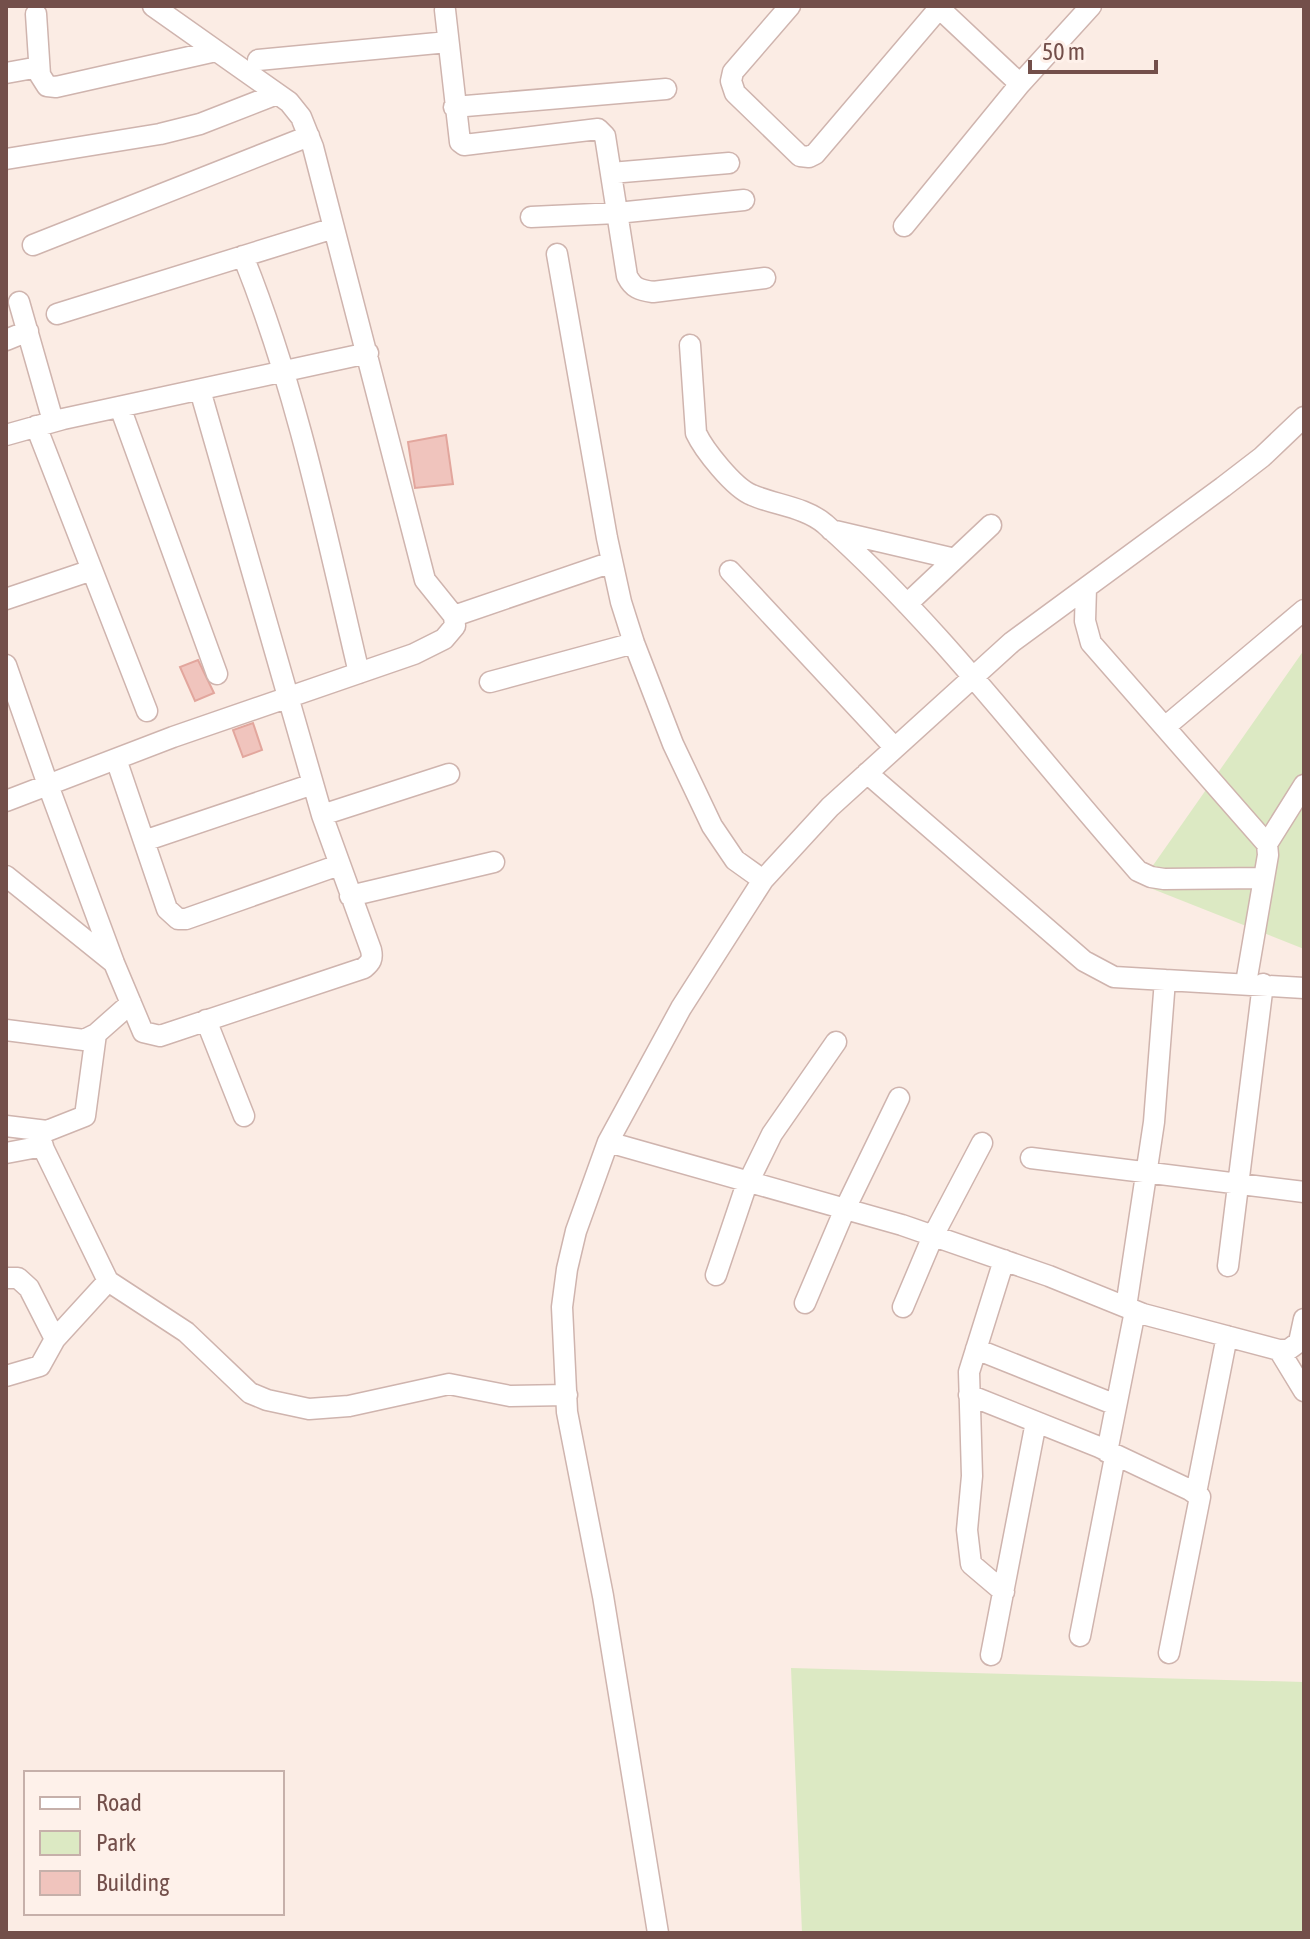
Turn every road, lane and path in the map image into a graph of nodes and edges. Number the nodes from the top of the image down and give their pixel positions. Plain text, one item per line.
1 (153, 6) edge
2 (790, 6) edge
3 (1091, 6) edge
4 (441, 7) edge
5 (939, 7) edge
6 (36, 14) dead end
7 (448, 42) junction
8 (216, 51) junction
9 (258, 60) dead end
10 (39, 67) junction
11 (6, 73) edge
12 (1020, 84) junction
13 (666, 89) dead end
14 (277, 94) junction
15 (454, 107) junction
16 (309, 136) junction
17 (6, 159) edge
18 (729, 163) dead end
19 (611, 173) junction
20 (744, 200) dead end
21 (617, 213) junction
22 (531, 217) dead end
23 (904, 226) dead end
24 (334, 228) junction
25 (33, 245) dead end
26 (557, 254) dead end
27 (243, 256) junction
28 (765, 278) dead end
29 (19, 302) dead end
30 (57, 314) dead end
31 (28, 331) junction
32 (6, 340) edge
33 (690, 345) dead end
34 (368, 353) junction
35 (284, 372) junction
36 (200, 390) junction
37 (120, 407) junction
38 (1304, 417) edge
39 (44, 424) junction
40 (6, 435) edge
41 (991, 525) dead end
42 (831, 530) junction
43 (955, 559) junction
44 (612, 562) junction
45 (92, 570) junction
46 (730, 571) dead end
47 (1086, 588) junction
48 (6, 599) edge
49 (907, 604) junction
50 (1304, 610) edge
51 (454, 616) junction
52 (634, 643) junction
53 (6, 665) edge
54 (359, 673) junction
55 (217, 674) dead end
56 (973, 676) junction
57 (490, 682) dead end
58 (287, 698) junction
59 (147, 711) dead end
60 (1165, 727) junction
61 (895, 748) junction
62 (116, 759) junction
63 (867, 773) junction
64 (449, 774) dead end
65 (313, 784) junction
66 (48, 785) junction
67 (1304, 785) edge
68 (6, 801) edge
69 (322, 815) junction
70 (144, 841) junction
71 (1267, 844) junction
72 (494, 862) dead end
73 (339, 865) junction
74 (6, 876) edge
75 (1264, 878) junction
76 (763, 880) junction
77 (350, 896) junction
78 (114, 963) junction
79 (1165, 980) junction
80 (1255, 983) junction
81 (1304, 988) edge
82 (131, 1003) junction
83 (206, 1020) junction
84 (6, 1030) edge
85 (96, 1034) junction
86 (836, 1042) dead end
87 (899, 1098) dead end
88 (244, 1116) dead end
89 (6, 1126) edge
90 (39, 1138) junction
91 (608, 1142) junction
92 (982, 1143) dead end
93 (6, 1153) edge
94 (1031, 1158) dead end
95 (1146, 1174) junction
96 (749, 1180) junction
97 (1237, 1185) junction
98 (1304, 1192) edge
99 (845, 1209) junction
100 (933, 1236) junction
101 (1004, 1260) junction
102 (1228, 1266) dead end
103 (716, 1275) dead end
104 (6, 1278) edge
105 (108, 1281) junction
106 (805, 1303) dead end
107 (903, 1307) dead end
108 (1130, 1309) junction
109 (1304, 1319) edge
110 (1227, 1336) junction
111 (55, 1339) junction
112 (976, 1349) junction
113 (1279, 1350) junction
114 (6, 1376) edge
115 (1304, 1391) edge
116 (567, 1395) junction
117 (969, 1395) junction
118 (1116, 1405) junction
119 (1036, 1422) junction
120 (1111, 1454) junction
121 (1196, 1493) junction
122 (1004, 1592) junction
123 (1080, 1636) dead end
124 (1169, 1653) dead end
125 (991, 1655) dead end
126 (658, 1933) edge

1 - 8 street
2 - 5 street
3 - 12 street
4 - 7 street
5 - 12 street
6 - 10 street
7 - 9 street
7 - 15 street
8 - 10 street
8 - 14 street
10 - 11 street
12 - 23 street
13 - 15 street
14 - 16 street
14 - 17 street
15 - 19 street
16 - 24 street
16 - 25 street
18 - 19 street
19 - 21 street
20 - 21 street
21 - 22 street
21 - 28 street
24 - 27 street
24 - 34 street
26 - 44 street
27 - 30 street
27 - 35 street
29 - 31 street
31 - 32 street
31 - 39 street
33 - 42 street
34 - 35 street
34 - 51 street
35 - 36 street
35 - 54 street
36 - 37 street
36 - 58 street
37 - 39 street
37 - 55 street
38 - 47 street
39 - 40 street
39 - 45 street
41 - 43 street
42 - 43 street
42 - 49 street
43 - 49 street
44 - 51 street
44 - 52 street
45 - 48 street
45 - 59 street
46 - 61 street
47 - 56 street
47 - 60 street
49 - 56 street
50 - 60 street
51 - 54 street
52 - 57 street
52 - 76 street
53 - 66 street
54 - 58 street
56 - 61 street
56 - 75 street
58 - 62 street
58 - 65 street
60 - 71 street
61 - 63 street
62 - 66 street
62 - 70 street
63 - 76 street
63 - 79 street
64 - 69 street
65 - 69 street
65 - 70 street
66 - 68 street
66 - 78 street
67 - 71 street
69 - 73 street
70 - 73 street
71 - 75 street
72 - 77 street
73 - 77 street
74 - 78 street
75 - 80 street
76 - 91 street
77 - 83 street
78 - 82 street
79 - 80 street
79 - 95 street
80 - 81 street
80 - 97 street
82 - 83 street
82 - 85 street
83 - 88 street
84 - 85 street
85 - 90 street
86 - 96 street
87 - 99 street
89 - 90 street
90 - 93 street
90 - 105 street
91 - 96 street
91 - 116 street
92 - 100 street
94 - 95 street
95 - 97 street
95 - 108 street
96 - 99 street
96 - 103 street
97 - 98 street
97 - 102 street
99 - 100 street
99 - 106 street
100 - 101 street
100 - 107 street
101 - 108 street
101 - 112 street
104 - 111 street
105 - 111 street
105 - 116 street
108 - 110 street
108 - 118 street
109 - 113 street
110 - 113 street
110 - 121 street
111 - 114 street
112 - 117 street
112 - 118 street
113 - 115 street
116 - 126 street
117 - 119 street
117 - 122 street
118 - 120 street
119 - 120 street
119 - 122 street
120 - 121 street
120 - 123 street
121 - 124 street
122 - 125 street

